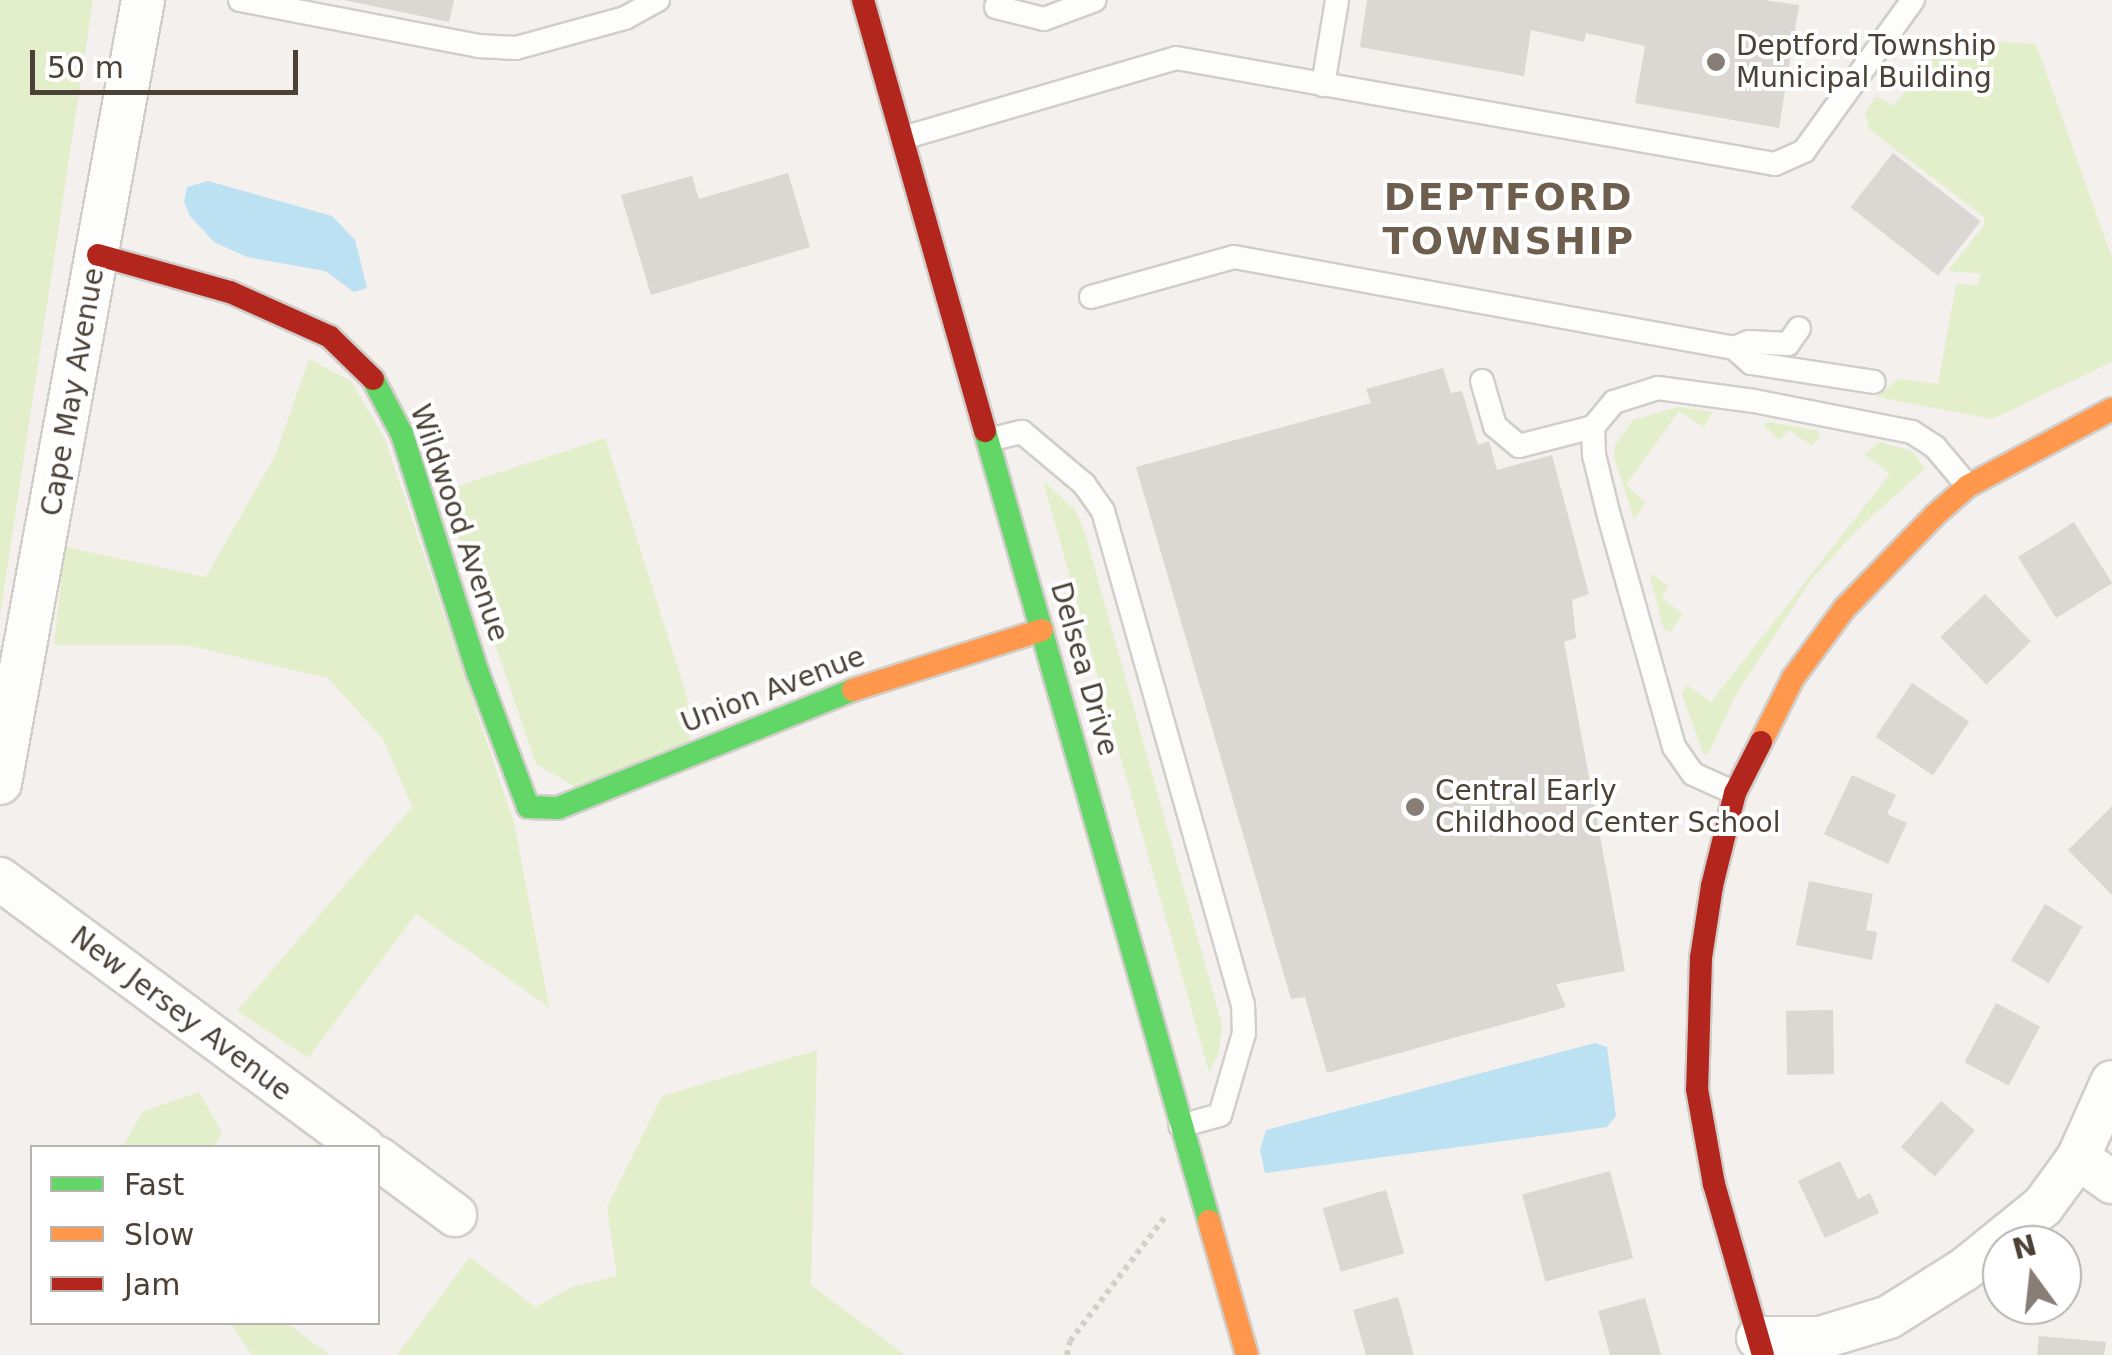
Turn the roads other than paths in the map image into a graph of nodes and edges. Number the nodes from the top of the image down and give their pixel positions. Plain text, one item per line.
1 (143, 0) edge
2 (240, 0) edge
3 (658, 0) edge
4 (863, 0) edge
5 (1095, 0) edge
6 (1337, 0) edge
7 (1913, 0) edge
8 (1007, 3) edge
9 (1323, 85) junction
10 (902, 138) junction
11 (98, 255) junction
12 (1091, 297) dead end
13 (1800, 328) dead end
14 (1734, 348) junction
15 (1482, 381) dead end
16 (1874, 382) dead end
17 (2112, 409) edge
18 (1593, 427) junction
19 (988, 440) junction
20 (1968, 486) junction
21 (1042, 630) junction
22 (0, 783) edge
23 (1735, 793) junction
24 (528, 807) joint
25 (0, 879) edge
26 (2112, 1082) edge
27 (1180, 1126) junction
28 (360, 1145) edge
29 (2078, 1158) junction
30 (380, 1159) edge
31 (2112, 1182) edge
32 (456, 1214) dead end
33 (1761, 1347) edge
34 (1247, 1355) edge

1 - 11 street, Cape May Avenue
2 - 3 lane
4 - 10 street, Delsea Drive
5 - 8 lane
6 - 9 lane
7 - 9 lane
9 - 10 lane
10 - 19 street, Delsea Drive
11 - 22 street, Cape May Avenue
11 - 24 street, Wildwood Avenue
12 - 14 lane
13 - 14 lane
14 - 16 lane
15 - 18 lane
17 - 20 street
18 - 20 lane
18 - 23 lane
19 - 21 street, Delsea Drive
19 - 27 lane
20 - 23 street
21 - 24 street, Union Avenue
21 - 27 street, Delsea Drive
23 - 33 street
25 - 28 street, New Jersey Avenue
26 - 29 street
27 - 34 street, Delsea Drive
29 - 31 street
29 - 33 street
30 - 32 street

